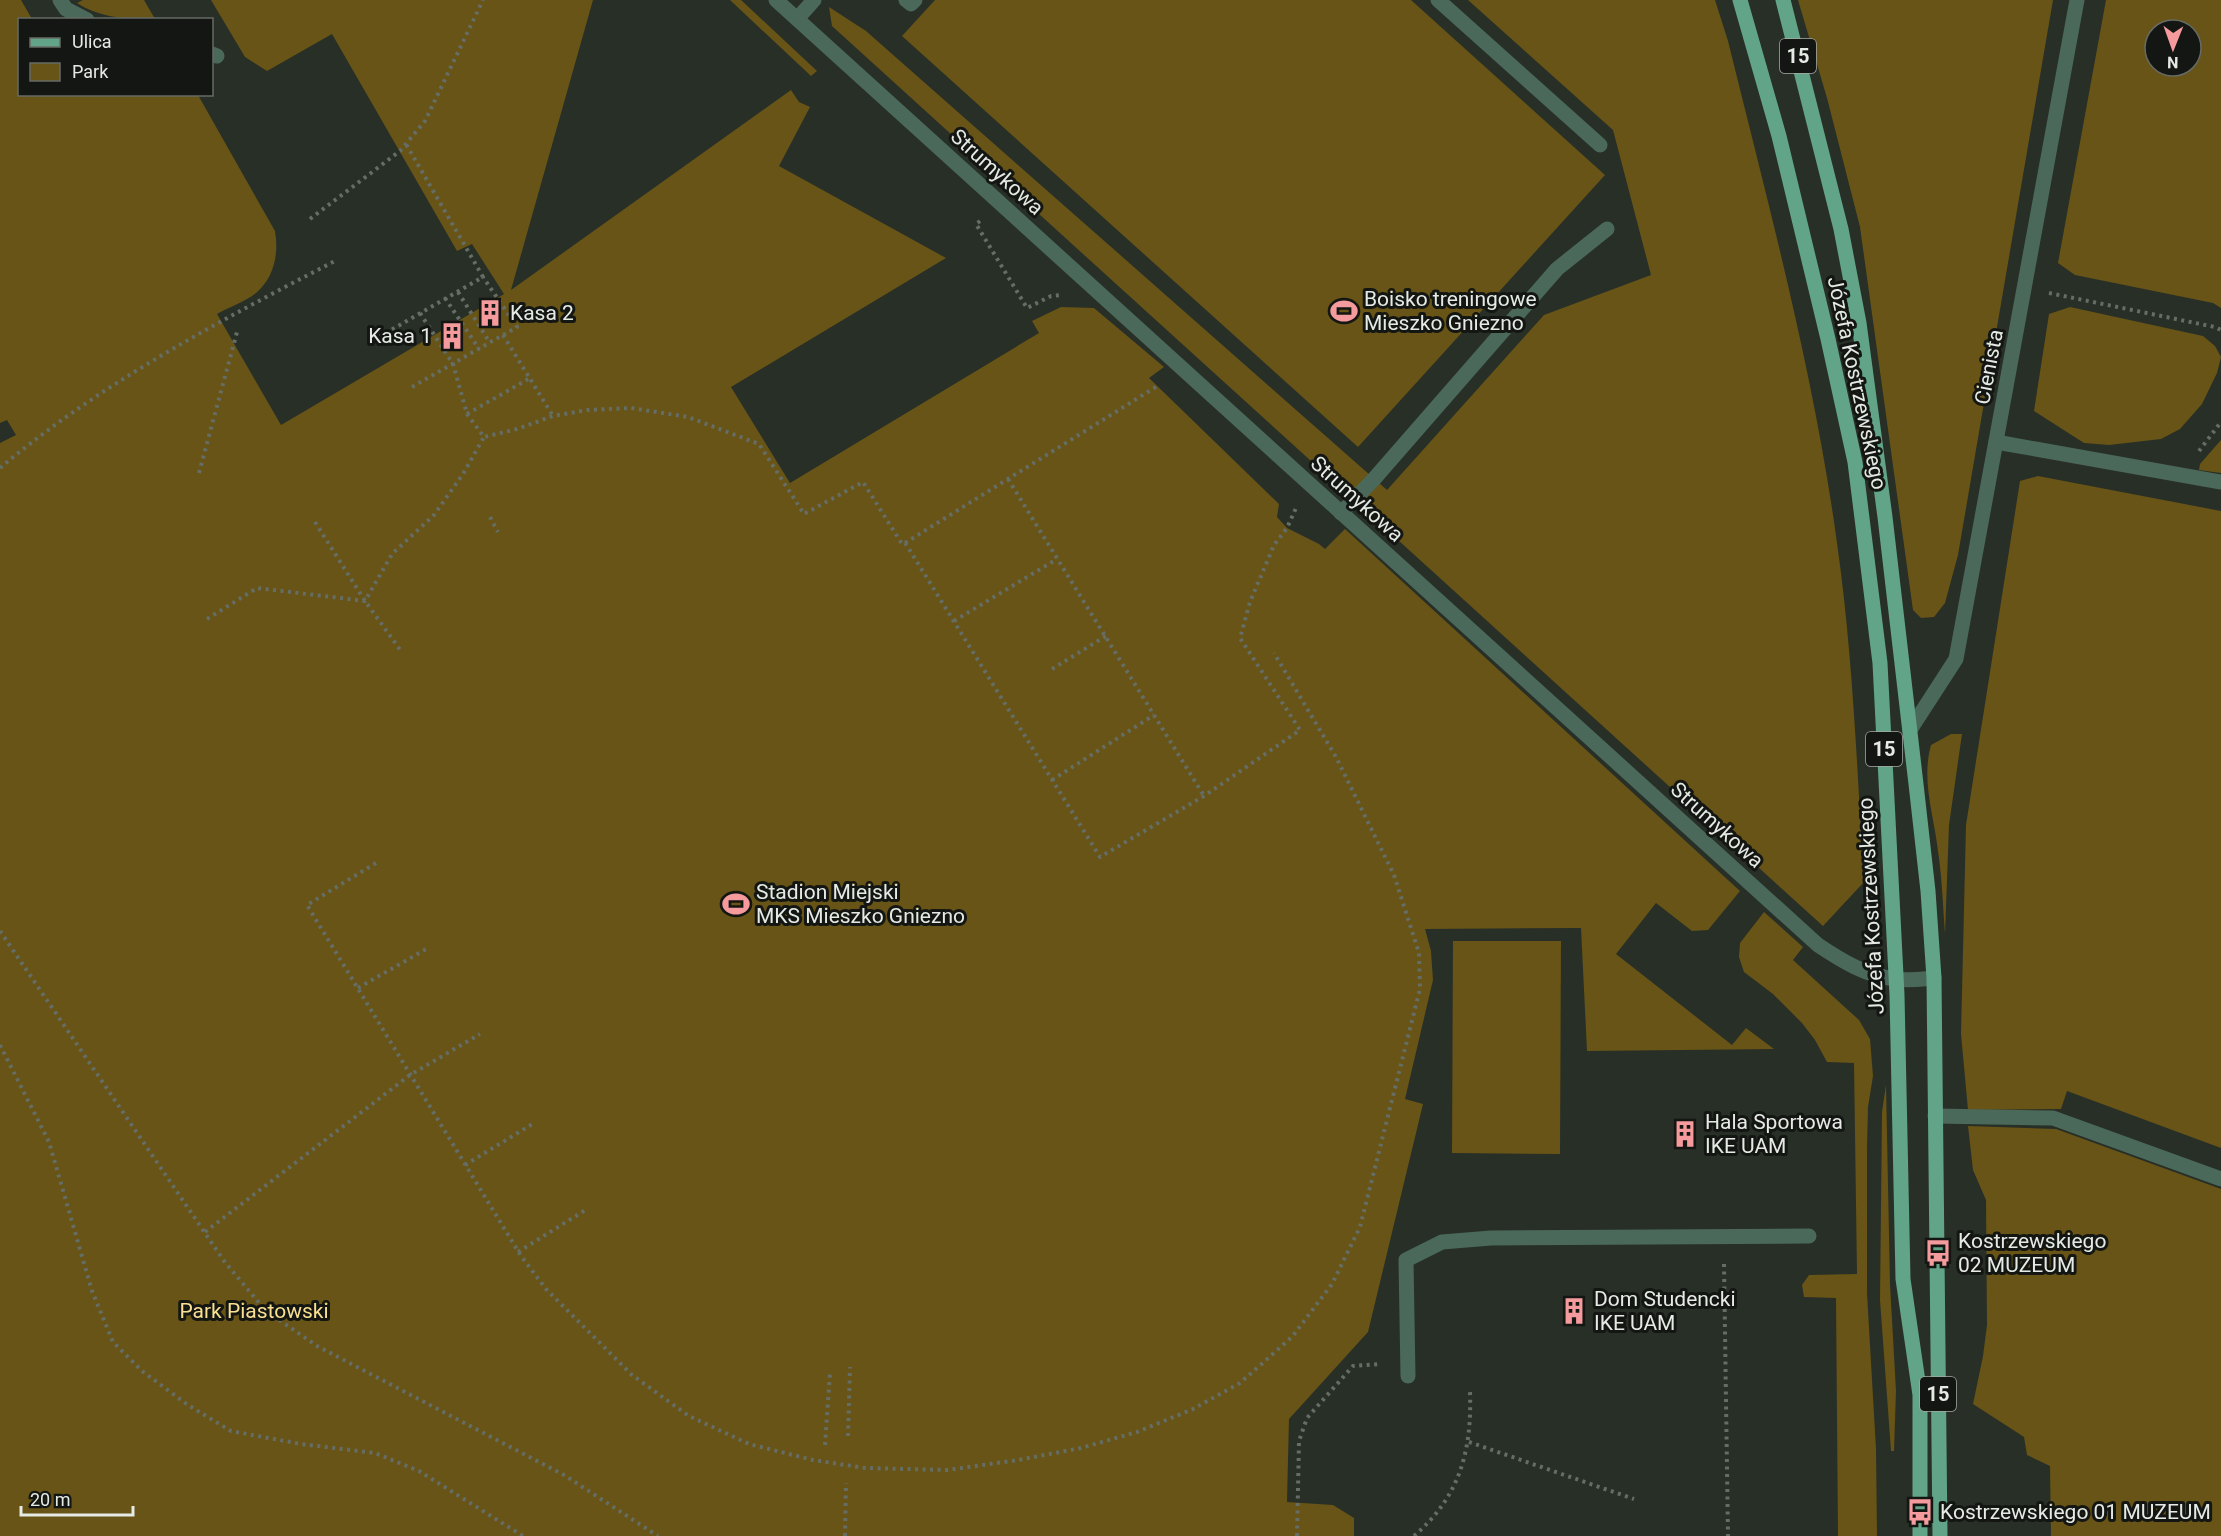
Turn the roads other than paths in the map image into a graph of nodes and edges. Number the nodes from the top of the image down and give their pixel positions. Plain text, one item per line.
1 (60, 0) edge
2 (776, 0) edge
3 (814, 0) edge
4 (906, 0) edge
5 (915, 0) edge
6 (1438, 0) edge
7 (1740, 0) edge
8 (1784, 0) edge
9 (2077, 0) edge
10 (83, 18) edge
11 (797, 19) junction
12 (1600, 145) dead end
13 (1608, 230) dead end
14 (1996, 442) junction
15 (2221, 482) edge
16 (1341, 513) junction
17 (1910, 730) junction
18 (1934, 978) junction
19 (1897, 979) junction
20 (1935, 1116) junction
21 (2221, 1179) edge
22 (1809, 1236) dead end
23 (1408, 1369) road end
24 (1920, 1536) edge
25 (1940, 1536) edge

1 - 10 street
2 - 11 street, Strumykowa
3 - 11 street
4 - 5 street
6 - 12 street
7 - 19 main road, Józefa Kostrzewskiego / 15
8 - 17 main road, Józefa Kostrzewskiego / 15
9 - 14 street, Cienista
11 - 16 street, Strumykowa
13 - 16 street
14 - 15 street
14 - 17 street, Cienista
16 - 19 street, Strumykowa
17 - 18 main road, Józefa Kostrzewskiego / 15
18 - 19 street, Strumykowa
18 - 20 main road, Józefa Kostrzewskiego / 15
19 - 24 main road, Józefa Kostrzewskiego / 15
20 - 21 street
20 - 25 main road, Józefa Kostrzewskiego / 15
22 - 23 street

